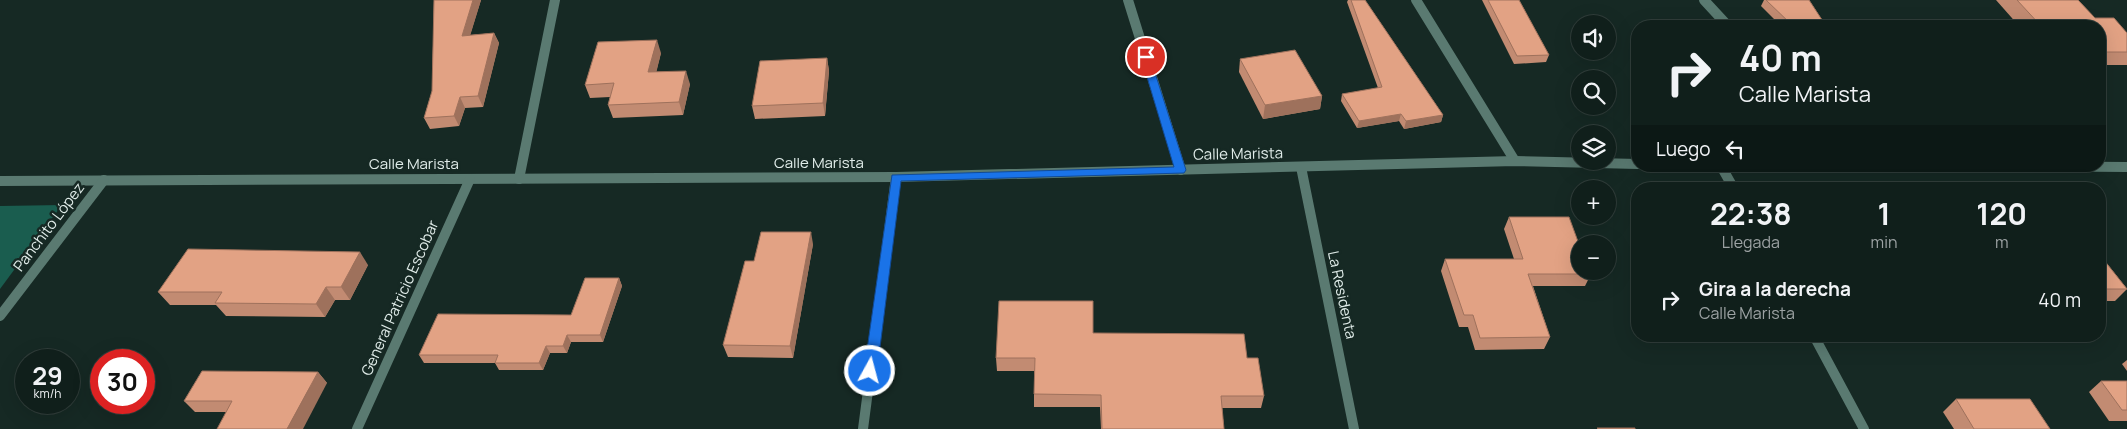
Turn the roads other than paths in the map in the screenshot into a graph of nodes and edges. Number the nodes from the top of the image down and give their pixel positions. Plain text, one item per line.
1 (555, 0) edge
2 (1128, 0) edge
3 (1416, 0) edge
4 (1704, 0) edge
5 (1722, 20) edge
6 (1515, 161) junction
7 (1631, 164) edge
8 (1301, 167) junction
9 (2106, 168) edge
10 (2126, 168) edge
11 (1180, 170) junction
12 (896, 177) junction
13 (470, 179) junction
14 (519, 179) junction
15 (104, 180) junction
16 (0, 181) edge
17 (0, 316) edge
18 (1817, 342) edge
19 (357, 429) edge
20 (863, 429) edge
21 (1354, 429) edge
22 (1864, 429) edge

1 - 14 street
2 - 11 street
3 - 6 street
4 - 5 street
6 - 7 street, Calle Marista
6 - 8 street, Calle Marista
8 - 11 street, Calle Marista
8 - 21 street, La Residenta
9 - 10 street
11 - 12 street, Calle Marista
12 - 14 street, Calle Marista
12 - 20 street
13 - 14 street, Calle Marista
13 - 15 street, Calle Marista
13 - 19 street, General Patricio Escobar
15 - 16 street, Calle Marista
15 - 17 street, Panchito López
18 - 22 street

